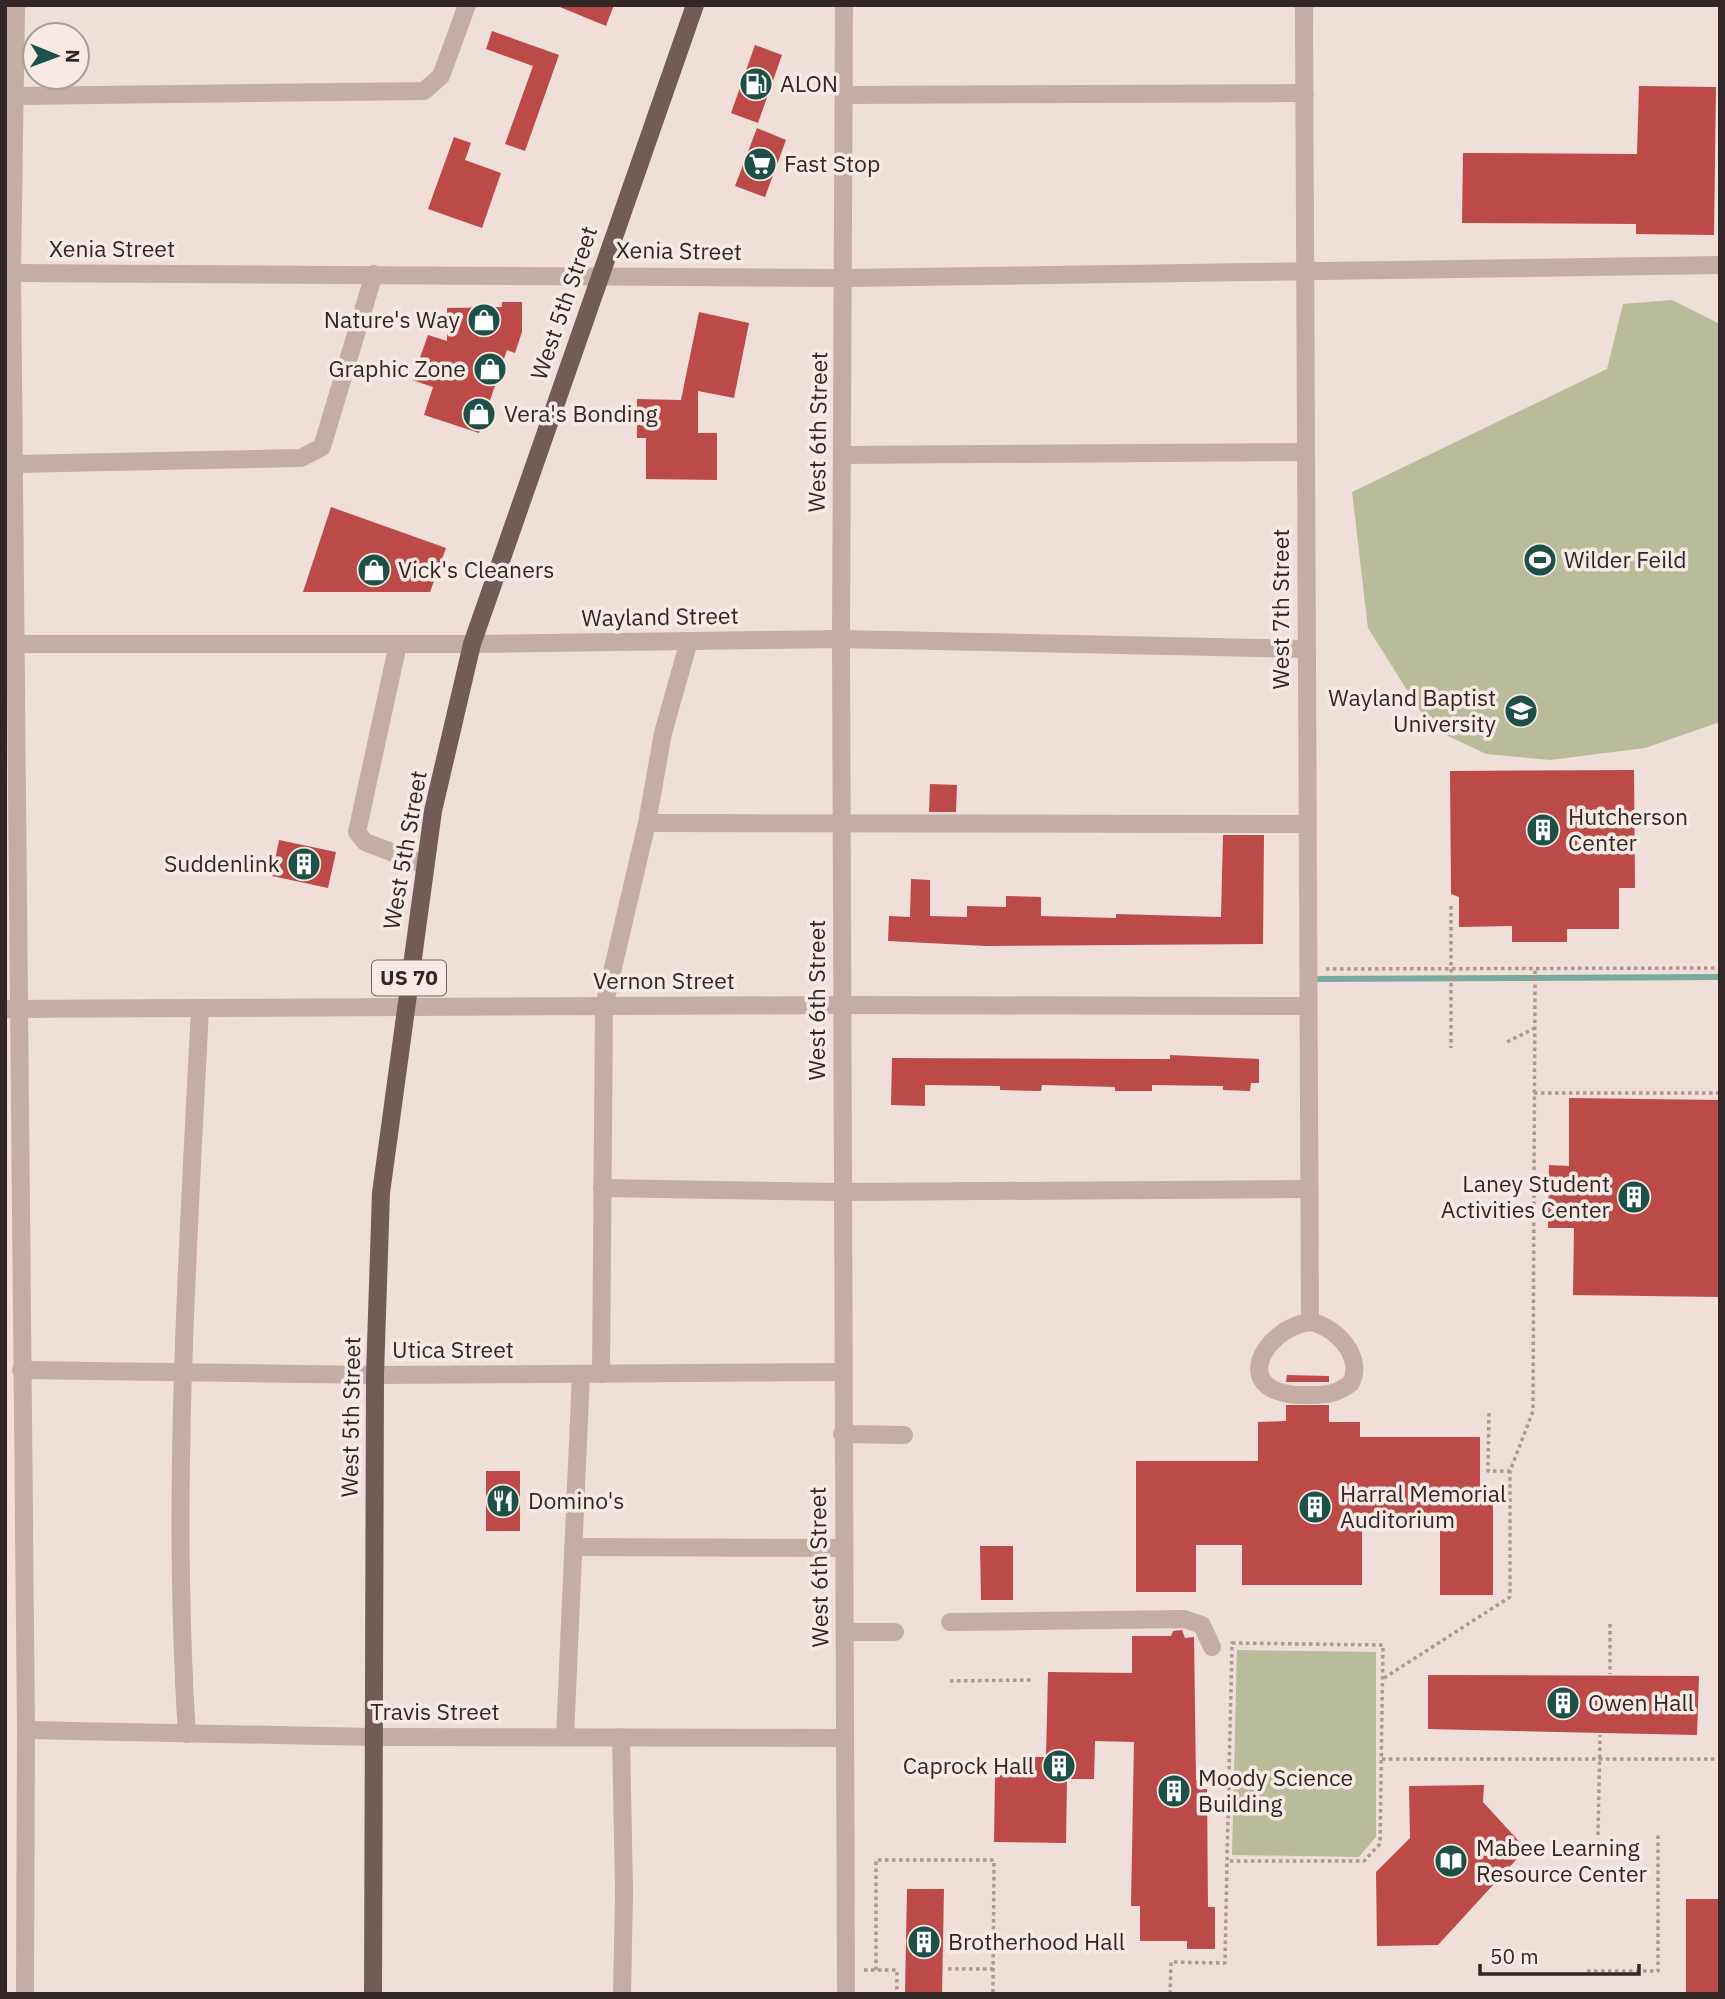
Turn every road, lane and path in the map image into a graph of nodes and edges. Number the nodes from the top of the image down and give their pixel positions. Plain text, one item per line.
1 (16, 5) edge
2 (467, 5) edge
3 (695, 5) edge
4 (844, 5) edge
5 (1304, 5) edge
6 (1305, 93) junction
7 (844, 95) junction
8 (15, 96) junction
9 (1720, 265) edge
10 (1303, 269) junction
11 (12, 273) junction
12 (374, 274) junction
13 (599, 274) junction
14 (844, 278) junction
15 (1306, 452) junction
16 (842, 455) junction
17 (14, 464) junction
18 (841, 639) junction
19 (689, 641) junction
20 (16, 644) junction
21 (398, 644) junction
22 (472, 644) junction
23 (1305, 649) junction
24 (841, 822) junction
25 (647, 823) junction
26 (1307, 824) junction
27 (425, 865) junction
28 (1451, 906) dead end
29 (1720, 968) edge
30 (1308, 969) junction
31 (1451, 969) junction
32 (1535, 970) junction
33 (842, 1004) junction
34 (604, 1006) junction
35 (1308, 1006) junction
36 (405, 1007) junction
37 (200, 1008) junction
38 (12, 1009) edge
39 (1535, 1028) junction
40 (1507, 1042) dead end
41 (1451, 1048) dead end
42 (1535, 1093) junction
43 (1720, 1093) edge
44 (12, 1168) edge
45 (601, 1188) junction
46 (1309, 1189) junction
47 (842, 1192) junction
48 (1507, 1208) dead end
49 (1534, 1208) junction
50 (1310, 1322) junction
51 (21, 1370) junction
52 (182, 1371) junction
53 (842, 1372) junction
54 (581, 1374) junction
55 (601, 1374) junction
56 (375, 1375) junction
57 (1489, 1413) dead end
58 (842, 1434) junction
59 (904, 1434) dead end
60 (1510, 1471) junction
61 (573, 1547) junction
62 (842, 1548) junction
63 (950, 1622) dead end
64 (1609, 1624) dead end
65 (845, 1632) junction
66 (895, 1632) dead end
67 (1212, 1647) dead end
68 (1610, 1674) dead end
69 (1384, 1678) junction
70 (1033, 1680) dead end
71 (950, 1681) dead end
72 (26, 1730) junction
73 (187, 1734) junction
74 (1600, 1735) dead end
75 (372, 1737) junction
76 (565, 1737) junction
77 (621, 1737) junction
78 (845, 1738) junction
79 (1382, 1759) junction
80 (1600, 1759) junction
81 (1720, 1759) edge
82 (1658, 1834) dead end
83 (1598, 1835) dead end
84 (1227, 1861) junction
85 (948, 1969) dead end
86 (993, 1969) junction
87 (846, 1970) junction
88 (876, 1970) junction
89 (1587, 1971) dead end
90 (25, 1994) edge
91 (373, 1994) edge
92 (622, 1994) edge
93 (846, 1994) edge
94 (897, 1994) edge
95 (993, 1994) edge
96 (1170, 1994) edge

1 - 8 street
2 - 8 street
3 - 13 main road, West 5th Street / US 70
4 - 7 street, West 6th Street
5 - 6 street, West 7th Street
6 - 7 street
6 - 10 street, West 7th Street
7 - 14 street, West 6th Street
8 - 11 street
9 - 10 street, Xenia Street
10 - 14 street, Xenia Street
10 - 15 street, West 7th Street
11 - 12 street, Xenia Street
11 - 17 street
12 - 13 street, Xenia Street
12 - 17 street
13 - 14 street, Xenia Street
13 - 22 main road, West 5th Street / US 70
14 - 16 street, West 6th Street
15 - 16 street
15 - 23 street, West 7th Street
16 - 18 street, West 6th Street
17 - 20 street
18 - 19 street, Wayland Street
18 - 23 street, Wayland Street
18 - 24 street, West 6th Street
19 - 22 street, Wayland Street
19 - 25 street
20 - 21 street, Wayland Street
20 - 38 street
21 - 22 street, Wayland Street
21 - 27 street
22 - 27 main road, West 5th Street / US 70
23 - 26 street, West 7th Street
24 - 25 street
24 - 26 street
24 - 33 street, West 6th Street
25 - 34 street
26 - 30 street, West 7th Street
27 - 36 main road, West 5th Street / US 70
28 - 31 path
29 - 32 path
30 - 31 path
30 - 35 street, West 7th Street
31 - 32 path
31 - 41 path
32 - 39 path
33 - 34 street, Vernon Street
33 - 35 street, Vernon Street
33 - 47 street, West 6th Street
34 - 36 street, Vernon Street
34 - 45 street
35 - 46 street, West 7th Street
36 - 37 street, Vernon Street
36 - 56 main road, West 5th Street / US 70
37 - 38 street, Vernon Street
37 - 52 street
38 - 44 street
39 - 40 path
39 - 42 path
42 - 43 path
42 - 49 path
44 - 51 street
45 - 47 street
45 - 55 street
46 - 47 street
46 - 50 street, West 7th Street
47 - 53 street, West 6th Street
48 - 49 path
49 - 60 path
50 - 50 street
51 - 52 street, Utica Street
51 - 72 street
52 - 56 street, Utica Street
52 - 73 street
53 - 55 street, Utica Street
53 - 58 street, West 6th Street
54 - 55 street, Utica Street
54 - 56 street, Utica Street
54 - 61 street
56 - 75 main road, West 5th Street / US 70
57 - 60 path
58 - 59 street
58 - 62 street, West 6th Street
60 - 69 path
61 - 62 street
61 - 76 street
62 - 65 street, West 6th Street
63 - 67 street
64 - 68 path
65 - 66 street
65 - 78 street, West 6th Street
69 - 79 path
69 - 84 path
70 - 71 path
72 - 73 street, Travis Street
72 - 90 street
73 - 75 street, Travis Street
74 - 80 path
75 - 76 street, Travis Street
75 - 91 main road, West 5th Street / US 70
76 - 77 street, Travis Street
77 - 78 street, Travis Street
77 - 92 street
78 - 87 street, West 6th Street
79 - 80 path
79 - 84 path
80 - 81 path
80 - 83 path
82 - 89 path
84 - 96 path
85 - 86 path
86 - 88 path
86 - 95 path
87 - 88 path
87 - 93 street, West 6th Street
88 - 94 path

